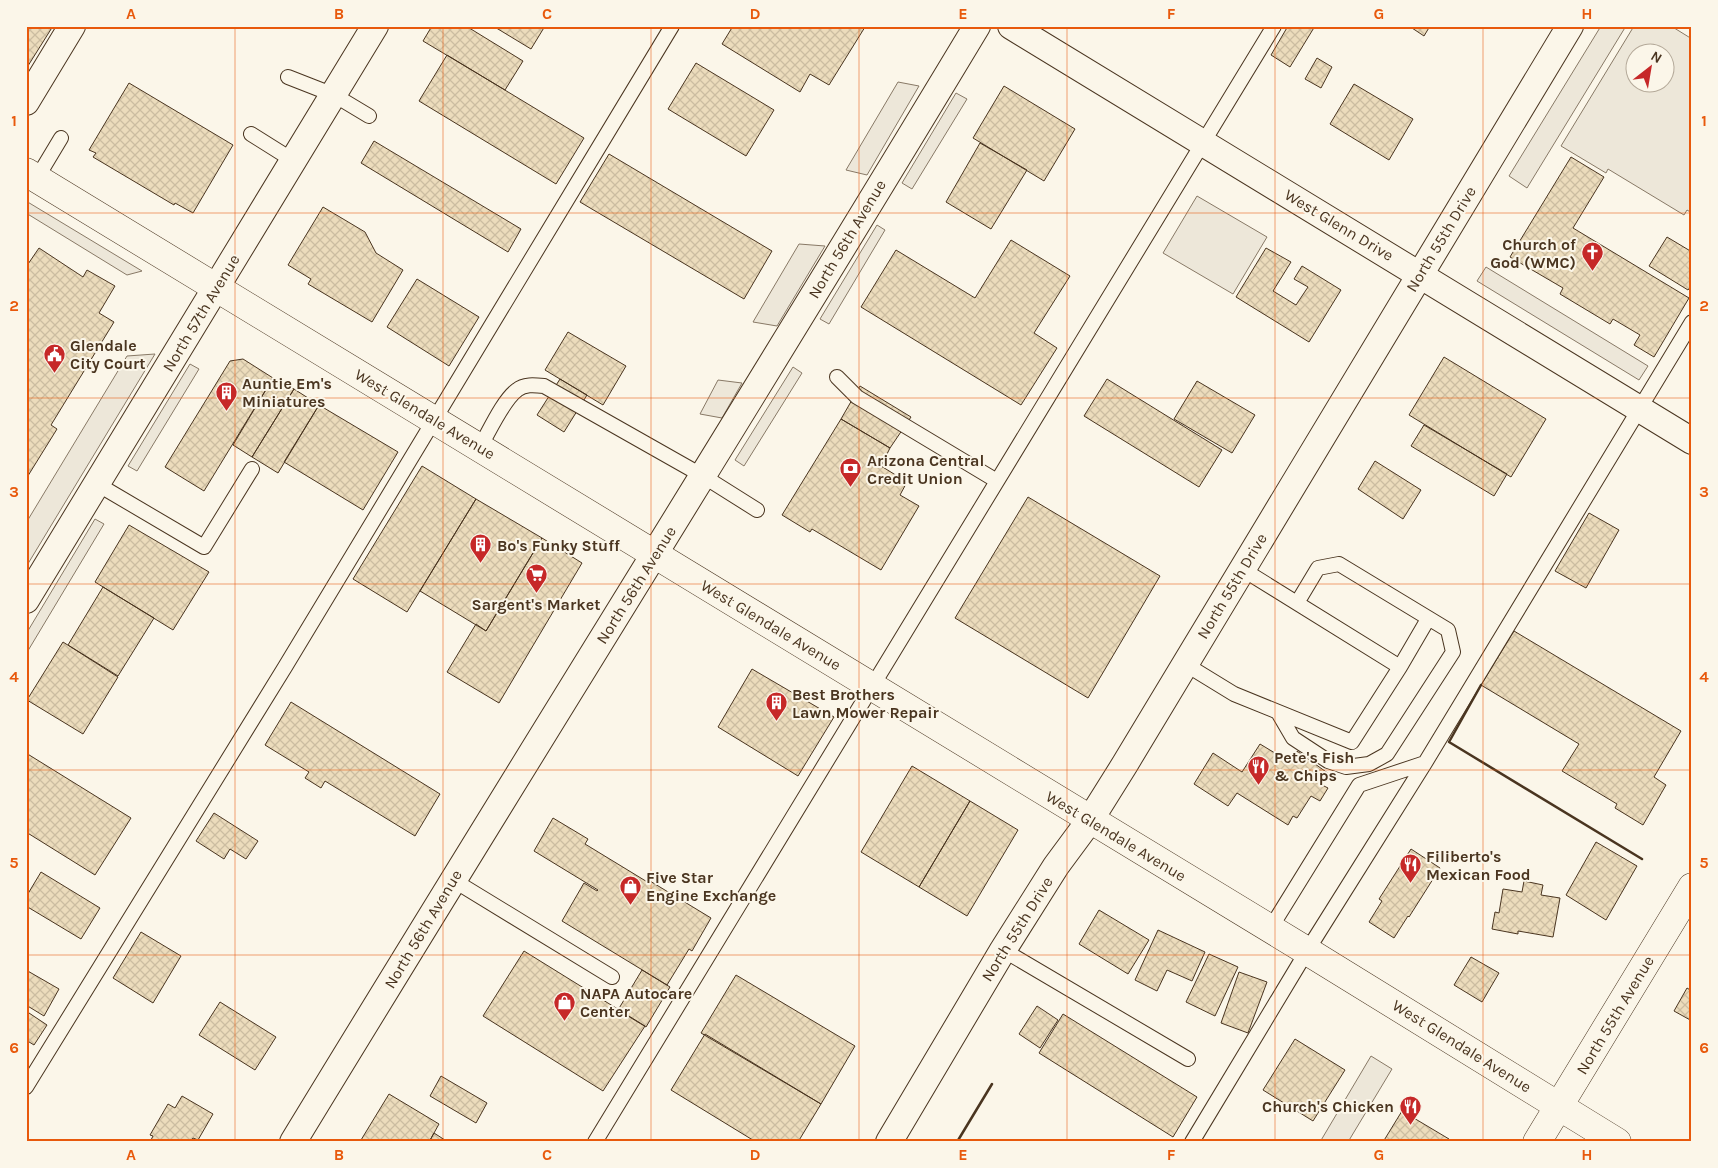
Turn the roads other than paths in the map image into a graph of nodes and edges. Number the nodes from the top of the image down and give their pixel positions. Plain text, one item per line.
1 (72, 26) edge
2 (375, 26) edge
3 (672, 26) edge
4 (977, 26) edge
5 (1012, 26) edge
6 (1274, 26) edge
7 (1570, 26) edge
8 (288, 77) dead end
9 (334, 95) junction
10 (26, 102) edge
11 (369, 116) dead end
12 (251, 134) dead end
13 (61, 138) dead end
14 (1203, 143) junction
15 (294, 161) junction
16 (32, 175) edge
17 (1420, 275) junction
18 (217, 288) junction
19 (1692, 322) edge
20 (837, 377) dead end
21 (1639, 409) junction
22 (435, 420) junction
23 (1692, 441) edge
24 (480, 447) junction
25 (252, 469) dead end
26 (703, 476) junction
27 (997, 481) junction
28 (97, 484) junction
29 (757, 510) dead end
30 (655, 555) junction
31 (1242, 569) junction
32 (26, 600) edge
33 (1297, 603) junction
34 (1428, 619) junction
35 (1185, 664) junction
36 (1400, 668) junction
37 (872, 686) junction
38 (1279, 714) junction
39 (1425, 763) junction
40 (1090, 820) junction
41 (453, 880) junction
42 (1692, 887) edge
43 (1270, 928) junction
44 (1003, 950) junction
45 (1308, 951) junction
46 (612, 977) dead end
47 (1188, 1059) dead end
48 (26, 1087) edge
49 (1559, 1106) junction
50 (293, 1142) edge
51 (595, 1142) edge
52 (889, 1142) edge
53 (1192, 1142) edge
54 (1537, 1142) edge
55 (1616, 1142) edge

1 - 10 street
2 - 9 street, North 57th Avenue
3 - 22 lane
4 - 26 street, North 56th Avenue
5 - 14 street, West Glenn Drive
6 - 14 lane
7 - 17 street, North 55th Drive
8 - 9 lane
9 - 11 lane
9 - 15 street, North 57th Avenue
12 - 15 lane
13 - 16 lane
14 - 17 street, West Glenn Drive
14 - 27 lane
15 - 18 street, North 57th Avenue
16 - 18 main road, West Glendale Avenue
17 - 21 street, West Glenn Drive
17 - 31 street, North 55th Drive
18 - 22 main road, West Glendale Avenue
18 - 28 street, North 57th Avenue
19 - 21 lane
20 - 27 lane
21 - 23 street, West Glenn Drive
21 - 39 lane
22 - 24 main road, West Glendale Avenue
22 - 48 lane
24 - 26 lane
24 - 30 main road, West Glendale Avenue
25 - 28 lane
26 - 29 lane
26 - 30 street, North 56th Avenue
27 - 37 lane
28 - 32 street, North 57th Avenue
30 - 37 main road, West Glendale Avenue
30 - 41 street, North 56th Avenue
31 - 33 lane
31 - 35 street, North 55th Drive
33 - 34 lane
33 - 36 lane
34 - 36 lane
34 - 38 lane
35 - 38 lane
35 - 40 street, North 55th Drive
36 - 38 lane
37 - 40 main road, West Glendale Avenue
37 - 51 lane
39 - 43 lane
39 - 45 lane
40 - 43 main road, West Glendale Avenue
40 - 44 street, North 55th Drive
41 - 46 lane
41 - 50 street, North 56th Avenue
42 - 49 main road, North 55th Avenue
43 - 45 main road, West Glendale Avenue
44 - 47 lane
44 - 52 street, North 55th Drive
45 - 49 main road, West Glendale Avenue
45 - 53 lane
49 - 54 main road, North 55th Avenue
49 - 55 main road, West Glendale Avenue

